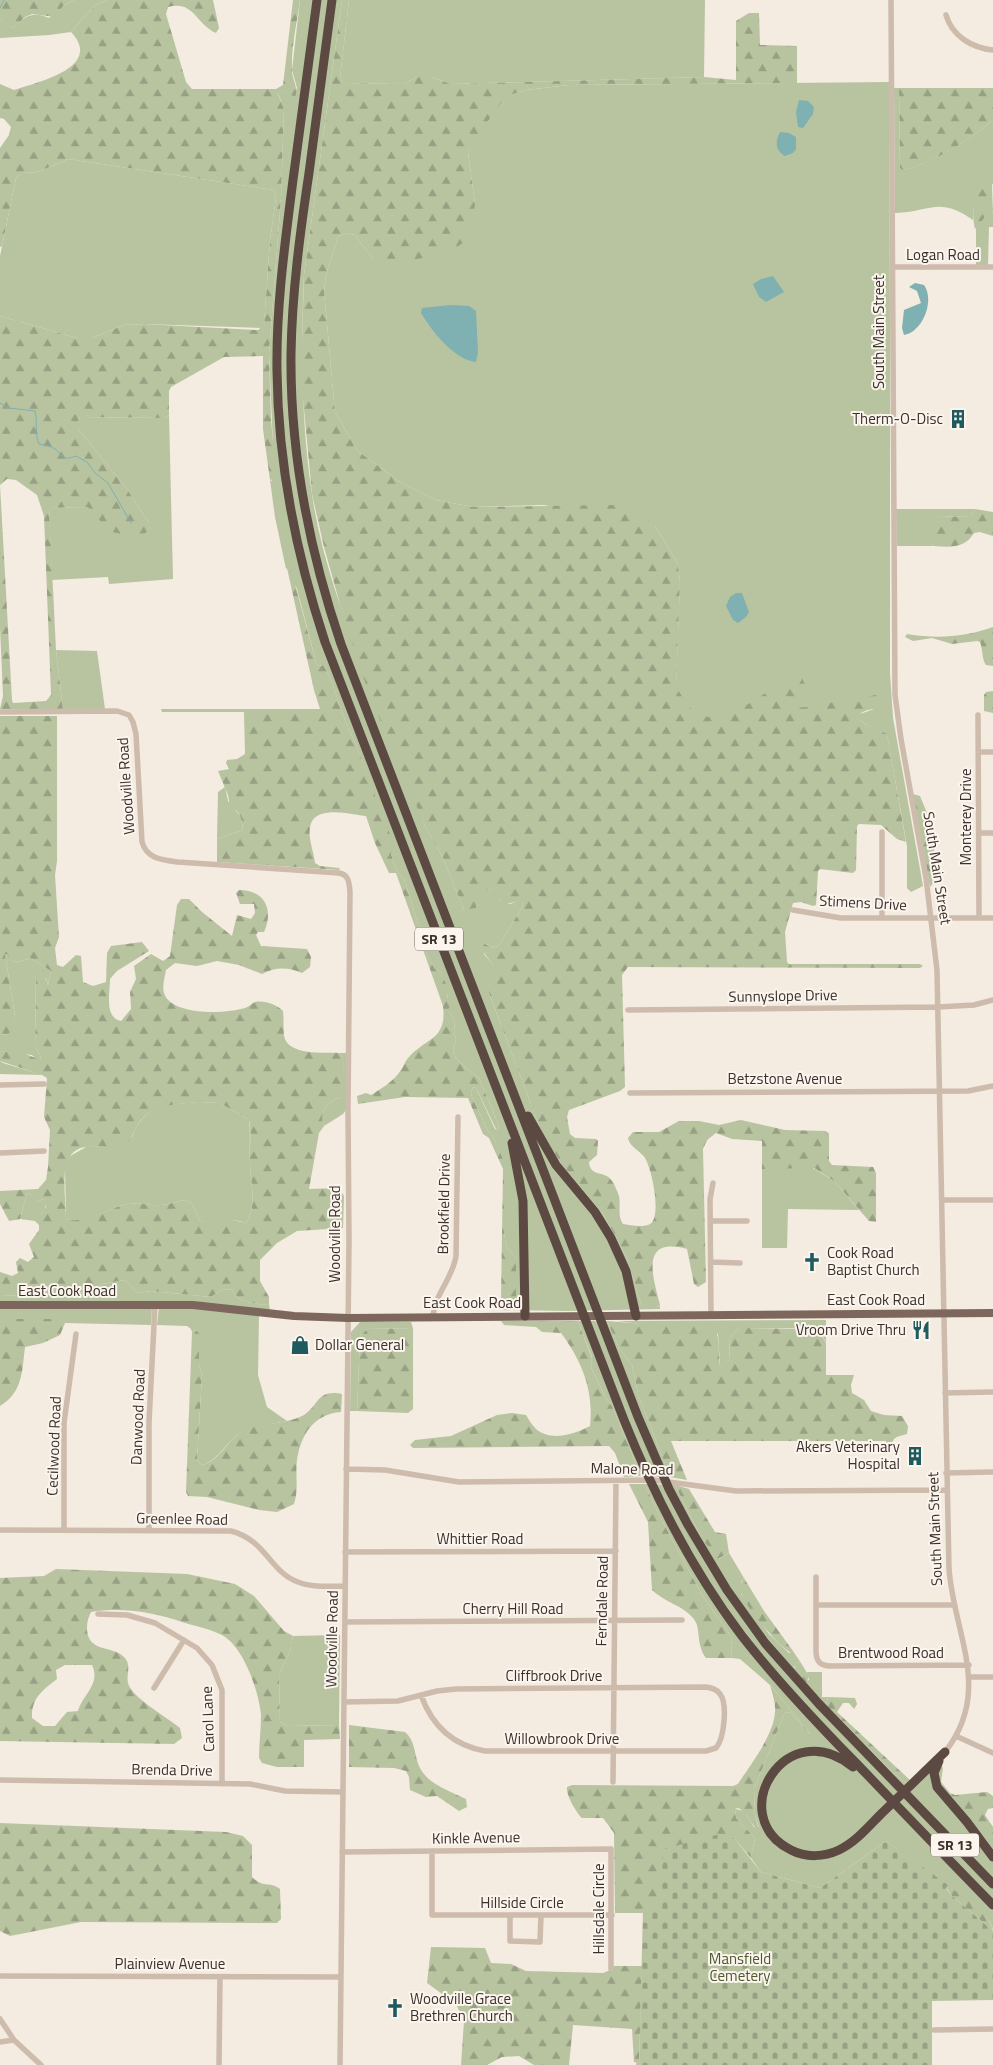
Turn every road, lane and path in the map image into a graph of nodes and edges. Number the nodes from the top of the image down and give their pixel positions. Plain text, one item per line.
1 (317, 0) edge
2 (332, 0) edge
3 (891, 0) edge
4 (946, 15) dead end
5 (993, 50) edge
6 (893, 267) junction
7 (993, 268) edge
8 (0, 712) edge
9 (978, 715) dead end
10 (979, 752) junction
11 (993, 752) edge
12 (882, 832) dead end
13 (978, 833) junction
14 (993, 833) edge
15 (793, 910) dead end
16 (882, 918) junction
17 (931, 918) junction
18 (979, 918) junction
19 (993, 918) edge
20 (993, 1000) edge
21 (938, 1007) junction
22 (628, 1010) dead end
23 (484, 1017) junction
24 (494, 1083) junction
25 (44, 1084) dead end
26 (0, 1085) edge
27 (993, 1086) edge
28 (940, 1091) junction
29 (630, 1093) dead end
30 (458, 1117) dead end
31 (44, 1151) dead end
32 (0, 1153) edge
33 (713, 1183) dead end
34 (942, 1200) junction
35 (993, 1200) edge
36 (711, 1221) junction
37 (747, 1221) dead end
38 (711, 1262) junction
39 (740, 1263) dead end
40 (0, 1305) edge
41 (155, 1305) junction
42 (944, 1313) junction
43 (993, 1313) edge
44 (711, 1315) junction
45 (525, 1316) junction
46 (636, 1316) junction
47 (434, 1317) junction
48 (348, 1318) junction
49 (76, 1334) dead end
50 (993, 1392) edge
51 (945, 1393) junction
52 (346, 1469) junction
53 (993, 1472) edge
54 (946, 1473) junction
55 (616, 1481) junction
56 (947, 1490) junction
57 (0, 1530) edge
58 (64, 1530) junction
59 (149, 1530) junction
60 (616, 1550) junction
61 (345, 1552) junction
62 (816, 1577) dead end
63 (345, 1586) junction
64 (816, 1605) junction
65 (954, 1605) junction
66 (98, 1614) dead end
67 (615, 1620) junction
68 (682, 1620) dead end
69 (345, 1622) junction
70 (184, 1640) junction
71 (969, 1665) junction
72 (970, 1678) junction
73 (993, 1678) edge
74 (154, 1688) dead end
75 (614, 1688) junction
76 (421, 1695) junction
77 (344, 1702) junction
78 (956, 1736) junction
79 (722, 1737) joint
80 (613, 1751) junction
81 (945, 1752) junction
82 (993, 1753) edge
83 (0, 1780) edge
84 (613, 1782) dead end
85 (222, 1784) junction
86 (880, 1789) junction
87 (343, 1792) junction
88 (611, 1849) joint
89 (432, 1851) junction
90 (342, 1852) junction
91 (993, 1857) edge
92 (993, 1884) edge
93 (993, 1905) edge
94 (510, 1915) junction
95 (541, 1915) junction
96 (612, 1915) junction
97 (611, 1969) dead end
98 (0, 1976) edge
99 (220, 1976) junction
100 (341, 1977) junction
101 (0, 2019) edge
102 (993, 2029) edge
103 (934, 2030) dead end
104 (14, 2040) junction
105 (0, 2042) edge
106 (41, 2065) edge
107 (220, 2065) edge
108 (340, 2065) edge

1 - 24 highway, SR 13
2 - 23 highway, SR 13
3 - 6 street, South Main Street
4 - 5 street
6 - 7 street, Logan Road
6 - 17 street, South Main Street
8 - 48 street, Woodville Road
9 - 10 street, Monterey Drive
10 - 11 street
10 - 13 street, Monterey Drive
12 - 16 street
13 - 14 street
13 - 18 street, Monterey Drive
15 - 16 street, Stimens Drive
16 - 17 street, Stimens Drive
17 - 18 street, Stimens Drive
17 - 21 street, South Main Street
18 - 19 street, Stimens Drive
20 - 21 street, Sunnyslope Drive
21 - 22 street, Sunnyslope Drive
21 - 28 street, South Main Street
23 - 46 highway
23 - 92 highway, SR 13
24 - 45 highway
24 - 86 highway, SR 13
25 - 26 street
27 - 28 street, Betzstone Avenue
28 - 29 street, Betzstone Avenue
28 - 34 street, South Main Street
30 - 47 street, Brookfield Drive
31 - 32 street
33 - 36 street
34 - 35 street
34 - 42 street, South Main Street
36 - 37 street
36 - 38 street
38 - 39 street
38 - 44 street
40 - 41 main road, East Cook Road
41 - 48 main road, East Cook Road
41 - 59 street, Danwood Road
42 - 43 main road, East Cook Road
42 - 44 main road, East Cook Road
42 - 51 street, South Main Street
44 - 46 main road, East Cook Road
45 - 46 main road, East Cook Road
45 - 47 main road, East Cook Road
47 - 48 main road, East Cook Road
48 - 52 street, Woodville Road
49 - 58 street, Cecilwood Road
50 - 51 street
51 - 54 street, South Main Street
52 - 55 street, Malone Road
52 - 61 street, Woodville Road
53 - 54 street
54 - 56 street, South Main Street
55 - 56 street, Malone Road
55 - 60 street, Ferndale Road
56 - 65 street, South Main Street
57 - 58 street, Greenlee Road
58 - 59 street, Greenlee Road
59 - 63 street, Greenlee Road
60 - 61 street, Whittier Road
60 - 67 street, Ferndale Road
61 - 63 street, Woodville Road
62 - 64 street
63 - 69 street, Woodville Road
64 - 65 street
64 - 71 street, Brentwood Road
65 - 71 street, South Main Street
66 - 70 street, Carol Lane
67 - 68 street, Cherry Hill Road
67 - 69 street, Cherry Hill Road
67 - 75 street, Ferndale Road
69 - 77 street, Woodville Road
70 - 74 street
70 - 85 street, Carol Lane
71 - 72 street, South Main Street
72 - 73 street
72 - 78 street, South Main Street
75 - 76 street, Cliffbrook Drive
75 - 79 street, Cliffbrook Drive
75 - 80 street, Ferndale Road
76 - 77 street, Cliffbrook Drive
76 - 80 street, Willowbrook Drive
77 - 87 street, Woodville Road
78 - 81 street, South Main Street
78 - 82 street
79 - 80 street, Willowbrook Drive
80 - 84 street, Ferndale Road
81 - 86 highway
81 - 91 highway
83 - 85 street, Brenda Drive
85 - 87 street, Brenda Drive
86 - 93 highway, SR 13
87 - 90 street, Woodville Road
88 - 89 street, Kinkle Avenue
88 - 96 street, Hillsdale Circle
89 - 90 street, Kinkle Avenue
89 - 94 street, Hillside Circle
90 - 100 street, Woodville Road
94 - 95 street, Hillside Circle
94 - 95 street
95 - 96 street, Hillside Circle
96 - 97 street, Hillsdale Circle
98 - 99 street, Plainview Avenue
99 - 100 street, Plainview Avenue
99 - 107 street
100 - 108 street, Woodville Road
101 - 104 street
102 - 103 street
104 - 105 street
104 - 106 street

